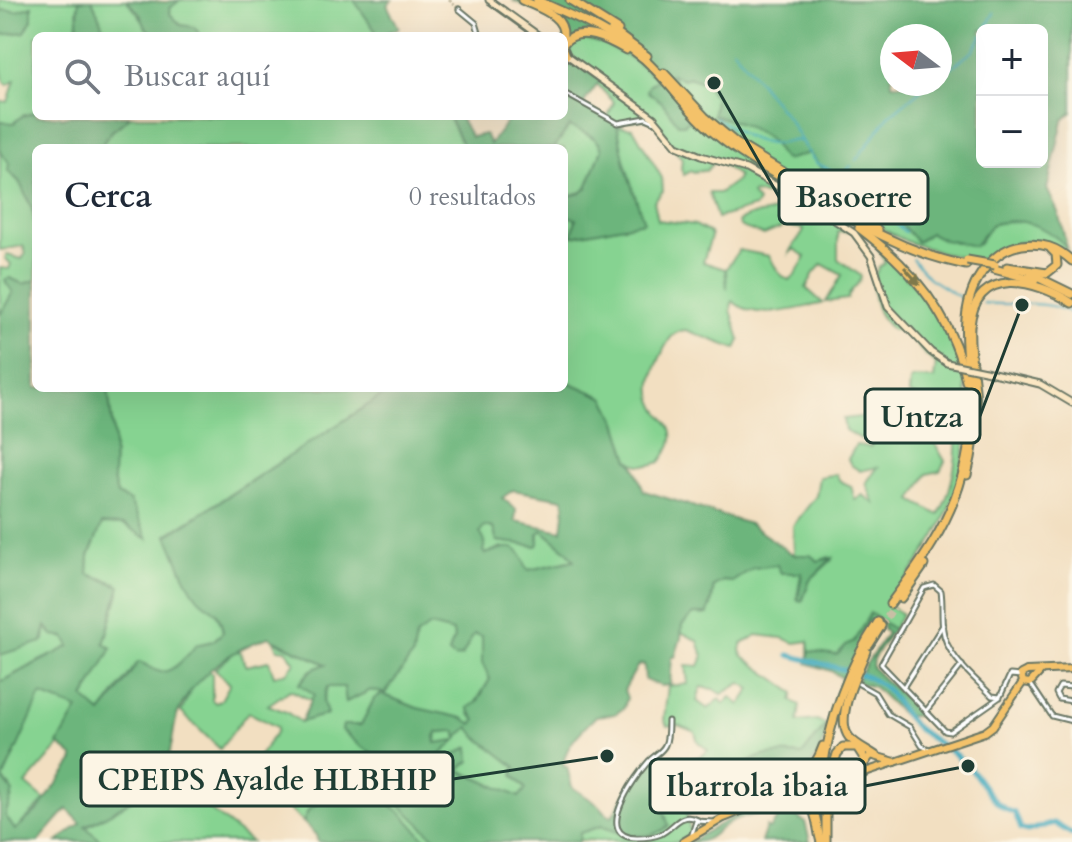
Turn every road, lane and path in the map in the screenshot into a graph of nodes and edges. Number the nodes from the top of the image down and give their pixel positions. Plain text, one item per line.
1 (489, 0) edge
2 (522, 0) edge
3 (537, 0) edge
4 (548, 0) edge
5 (570, 0) edge
6 (459, 9) tunnel mouth
7 (479, 32) edge
8 (533, 32) edge
9 (563, 32) edge
10 (568, 42) edge
11 (631, 42) junction
12 (568, 51) edge
13 (675, 94) junction
14 (568, 95) edge
15 (659, 122) junction
16 (831, 208) junction
17 (1034, 244) junction
18 (1072, 261) edge
19 (966, 262) junction
20 (995, 267) junction
21 (1007, 267) junction
22 (1072, 299) edge
23 (969, 374) junction
24 (1072, 403) edge
25 (967, 454) junction
26 (965, 480) junction
27 (943, 625) junction
28 (866, 651) junction
29 (962, 665) junction
30 (1072, 669) edge
31 (1027, 678) junction
32 (859, 684) dead end
33 (903, 687) junction
34 (1072, 687) edge
35 (842, 691) junction
36 (1000, 697) junction
37 (1072, 701) edge
38 (926, 711) junction
39 (668, 721) dead end
40 (1072, 721) edge
41 (921, 744) junction
42 (941, 747) junction
43 (877, 756) junction
44 (910, 757) junction
45 (866, 762) junction
46 (895, 762) junction
47 (875, 768) junction
48 (855, 774) junction
49 (827, 775) junction
50 (825, 786) junction
51 (767, 798) junction
52 (721, 819) junction
53 (696, 823) junction
54 (702, 830) junction
55 (691, 837) junction
56 (823, 841) edge
57 (683, 842) edge

1 - 8 street
2 - 9 highway
3 - 13 highway
4 - 11 highway
5 - 11 highway
6 - 7 street
10 - 13 highway
11 - 19 highway
12 - 15 street
13 - 16 highway
14 - 15 street
15 - 24 street, bridge
16 - 19 highway
16 -> 25 highway
17 - 18 highway
17 - 21 highway
17 - 23 highway
19 - 20 highway, bridge
20 - 21 highway
20 - 22 highway
21 - 22 highway
22 - 26 highway
23 - 25 highway
23 - 26 highway
25 - 26 highway
27 - 29 street
27 - 33 street
27 - 33 street
28 - 35 highway
28 - 43 highway
28 - 49 highway
29 - 36 street
29 - 38 street
30 - 31 main road
31 - 36 street
31 - 40 street
31 - 42 main road
32 - 41 street
33 - 38 street
34 - 37 street
35 - 49 highway
35 - 51 highway
36 - 38 street
39 - 53 street
41 - 42 street
41 - 44 street
42 - 44 main road
43 - 45 main road
43 - 46 main road
43 - 47 main road
44 - 46 main road
45 - 47 main road
45 - 48 main road
45 - 49 highway
46 - 47 main road
47 - 48 main road
48 - 51 main road
49 - 50 highway, bridge
50 - 56 highway
50 - 56 highway
51 - 52 main road
52 - 53 street
52 - 54 main road
52 - 56 highway
53 - 54 street
53 - 55 street
54 - 55 main road
55 - 57 main road

